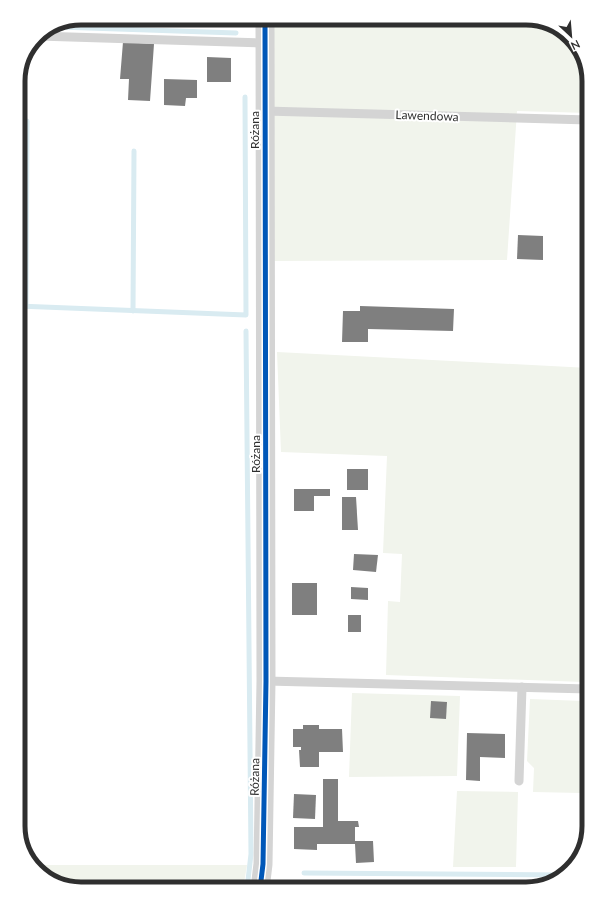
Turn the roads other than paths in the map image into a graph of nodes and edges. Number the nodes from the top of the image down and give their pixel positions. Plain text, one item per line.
1 (265, 25) edge
2 (47, 36) edge
3 (265, 43) junction
4 (265, 111) junction
5 (582, 120) edge
6 (266, 681) junction
7 (522, 687) junction
8 (582, 689) edge
9 (519, 781) dead end
10 (261, 882) edge

1 - 3 street, Różana
2 - 3 lane
3 - 4 street, Różana
4 - 5 lane, Lawendowa
4 - 6 street, Różana
6 - 7 lane
6 - 10 street, Różana
7 - 8 lane
7 - 9 lane

